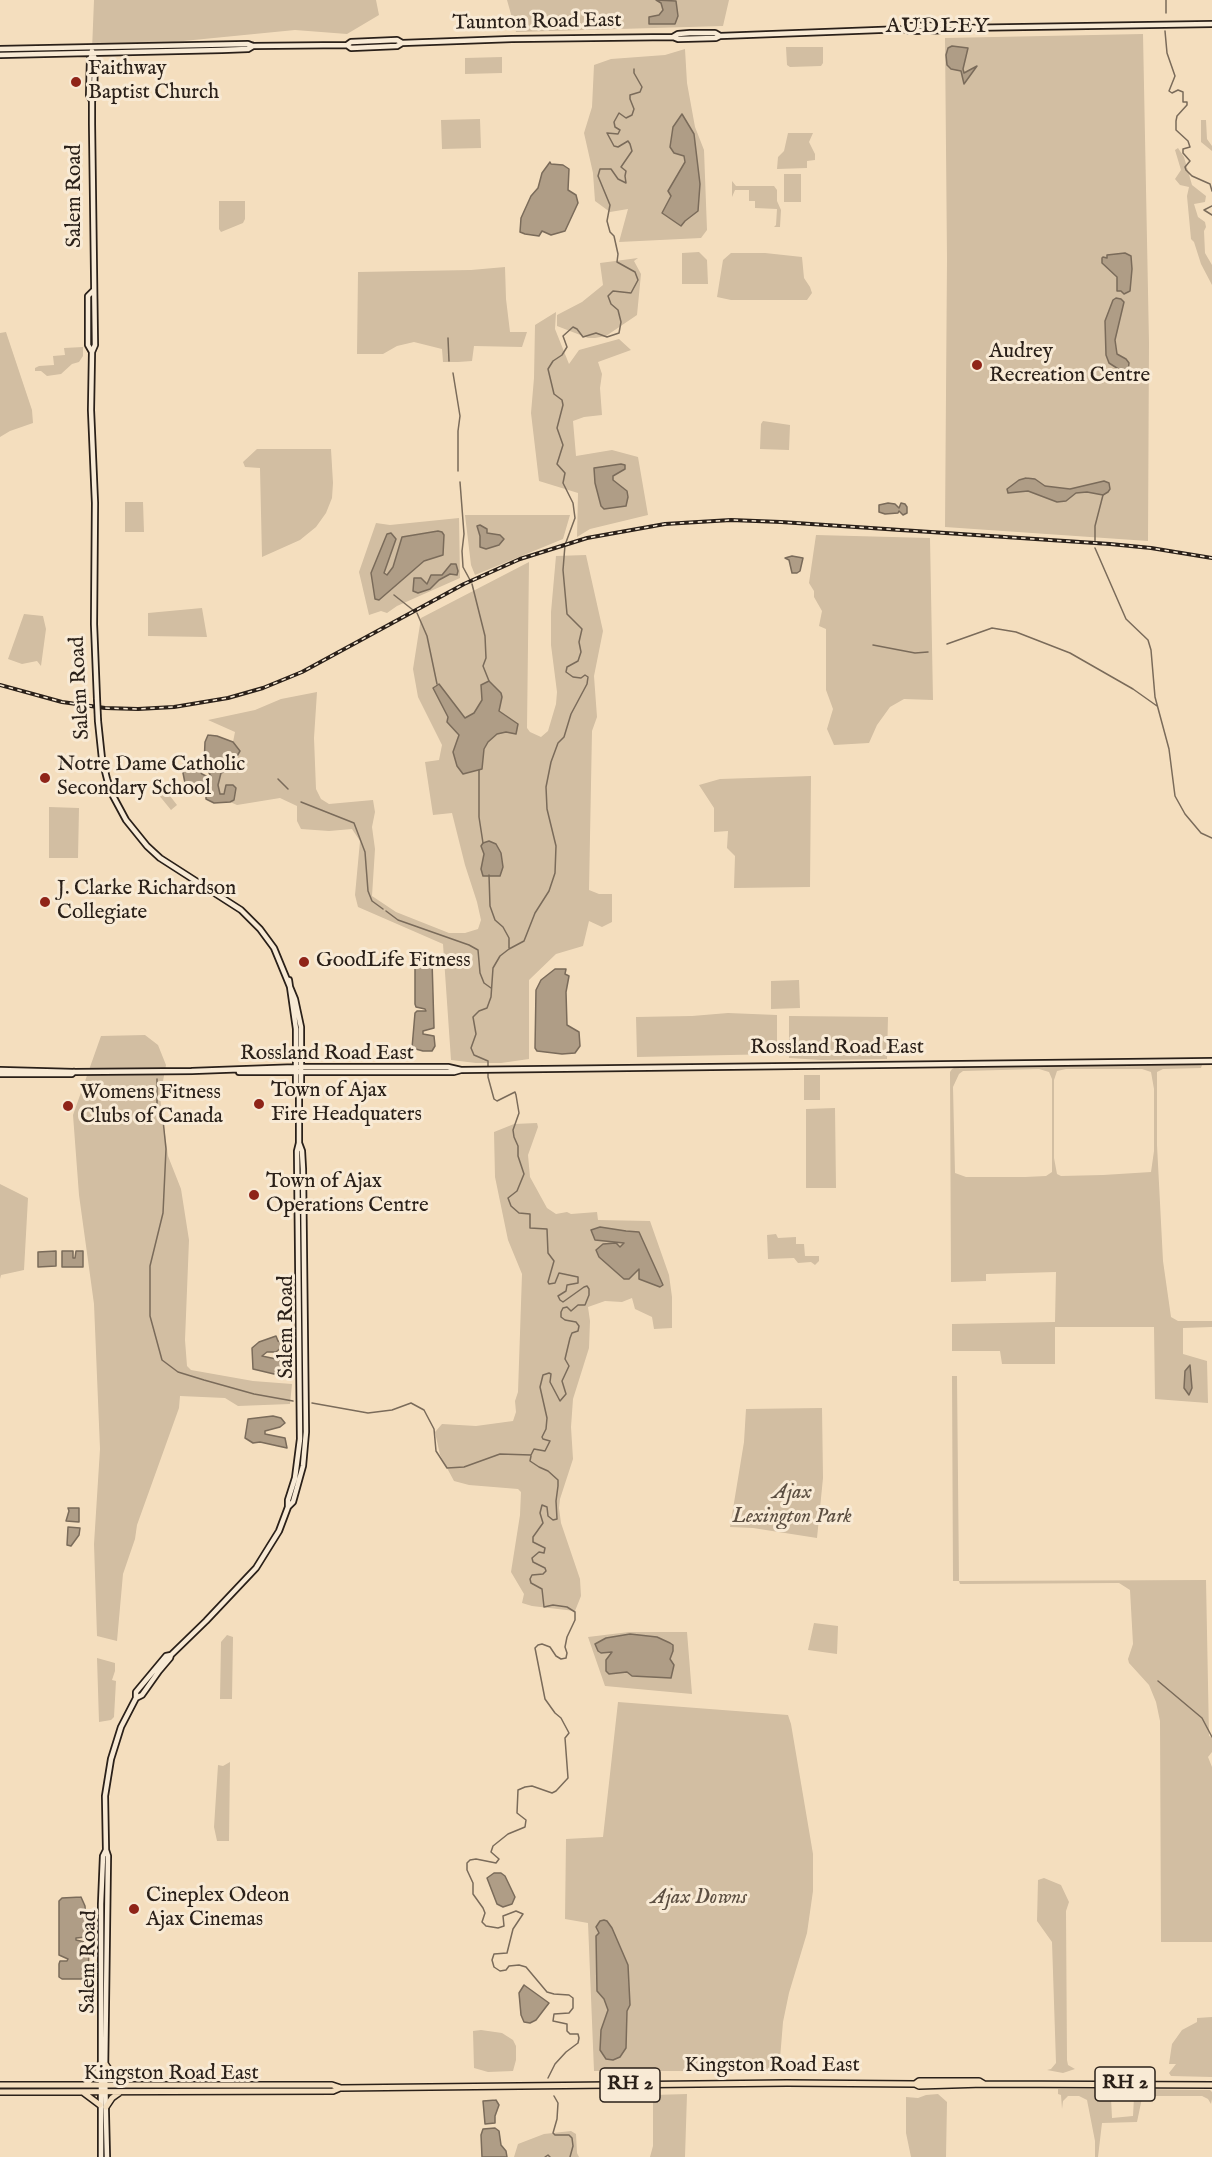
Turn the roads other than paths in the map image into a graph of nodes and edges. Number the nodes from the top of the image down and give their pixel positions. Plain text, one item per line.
1 (1212, 24) edge
2 (240, 44) junction
3 (253, 46) junction
4 (0, 50) edge
5 (92, 50) junction
6 (222, 50) junction
7 (0, 55) edge
8 (1212, 1061) edge
9 (298, 1070) junction
10 (0, 1072) edge
11 (103, 2064) junction
12 (103, 2084) junction
13 (0, 2085) edge
14 (85, 2085) junction
15 (124, 2085) junction
16 (1212, 2085) edge
17 (341, 2088) junction
18 (0, 2092) edge
19 (83, 2092) junction
20 (103, 2092) junction
21 (121, 2092) junction
22 (103, 2106) junction
23 (100, 2157) edge
24 (107, 2157) edge

1 - 3 main road, Taunton Road East
2 - 3 main road, Taunton Road East
2 - 5 main road, Taunton Road East
2 - 6 main road
3 - 6 main road, Taunton Road East
4 - 5 main road, Taunton Road East
5 - 6 main road, Taunton Road East
5 - 7 main road, Taunton Road East
5 - 9 main road, Salem Road, bridge
8 - 9 main road, Rossland Road East
9 - 10 main road, Rossland Road East
9 - 11 main road, Salem Road
11 - 12 main road
11 - 12 main road, Salem Road
11 - 14 main road
11 - 15 main road
12 - 14 main road, Kingston Road East / RH 2
12 - 15 main road, Kingston Road East / RH 2
12 - 20 main road
13 - 14 main road, Kingston Road East / RH 2
15 - 17 main road, Kingston Road East / RH 2
16 - 17 main road, Kingston Road East / RH 2
17 - 21 main road, Kingston Road East / RH 2
18 - 19 main road, Kingston Road East / RH 2
19 - 20 main road, Kingston Road East / RH 2
19 - 22 main road
20 - 21 main road, Kingston Road East / RH 2
20 - 22 main road
21 - 22 main road
22 - 23 main road
22 - 24 main road

